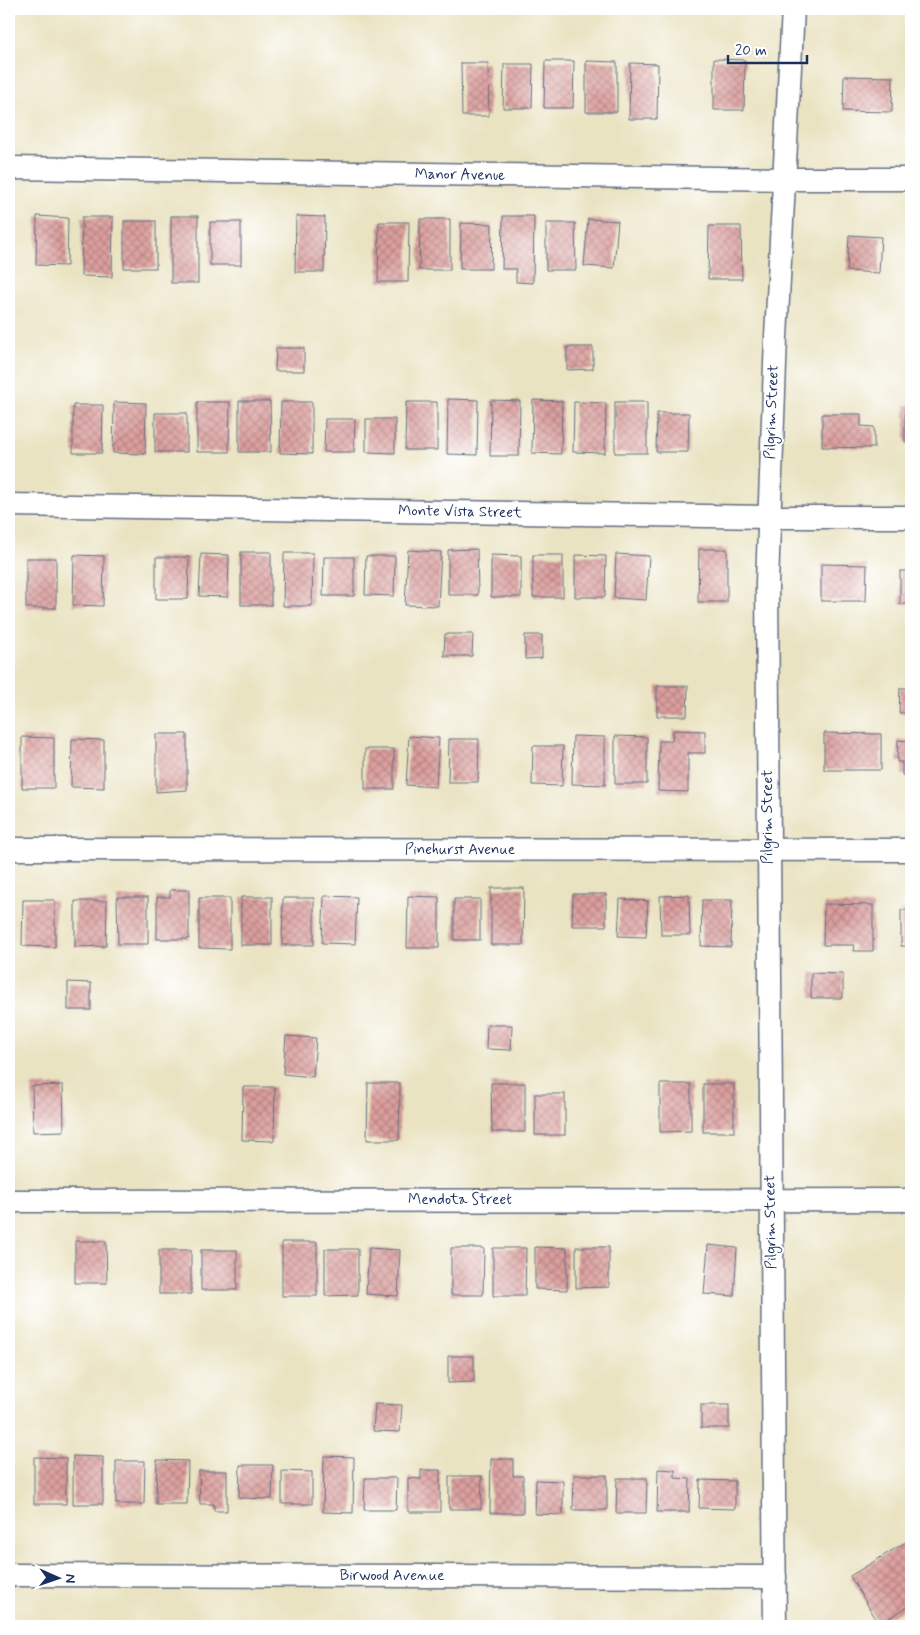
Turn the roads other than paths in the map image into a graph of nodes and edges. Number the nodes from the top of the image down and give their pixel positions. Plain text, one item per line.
1 (793, 9) edge
2 (9, 168) edge
3 (784, 179) junction
4 (911, 179) edge
5 (9, 504) edge
6 (768, 517) junction
7 (911, 517) edge
8 (9, 849) edge
9 (768, 850) junction
10 (911, 850) edge
11 (771, 1200) junction
12 (911, 1200) edge
13 (9, 1201) edge
14 (9, 1576) edge
15 (775, 1577) junction
16 (775, 1626) edge

1 - 3 street, Pilgrim Street
2 - 3 street, Manor Avenue
3 - 4 street, Manor Avenue
3 - 6 street, Pilgrim Street
5 - 6 street, Monte Vista Street
6 - 7 street, Monte Vista Street
6 - 9 street, Pilgrim Street
8 - 9 street, Pinehurst Avenue
9 - 10 street, Pinehurst Avenue
9 - 11 street, Pilgrim Street
11 - 12 street, Mendota Street
11 - 13 street, Mendota Street
11 - 15 street, Pilgrim Street
14 - 15 street, Birwood Avenue
15 - 16 street, Pilgrim Street

